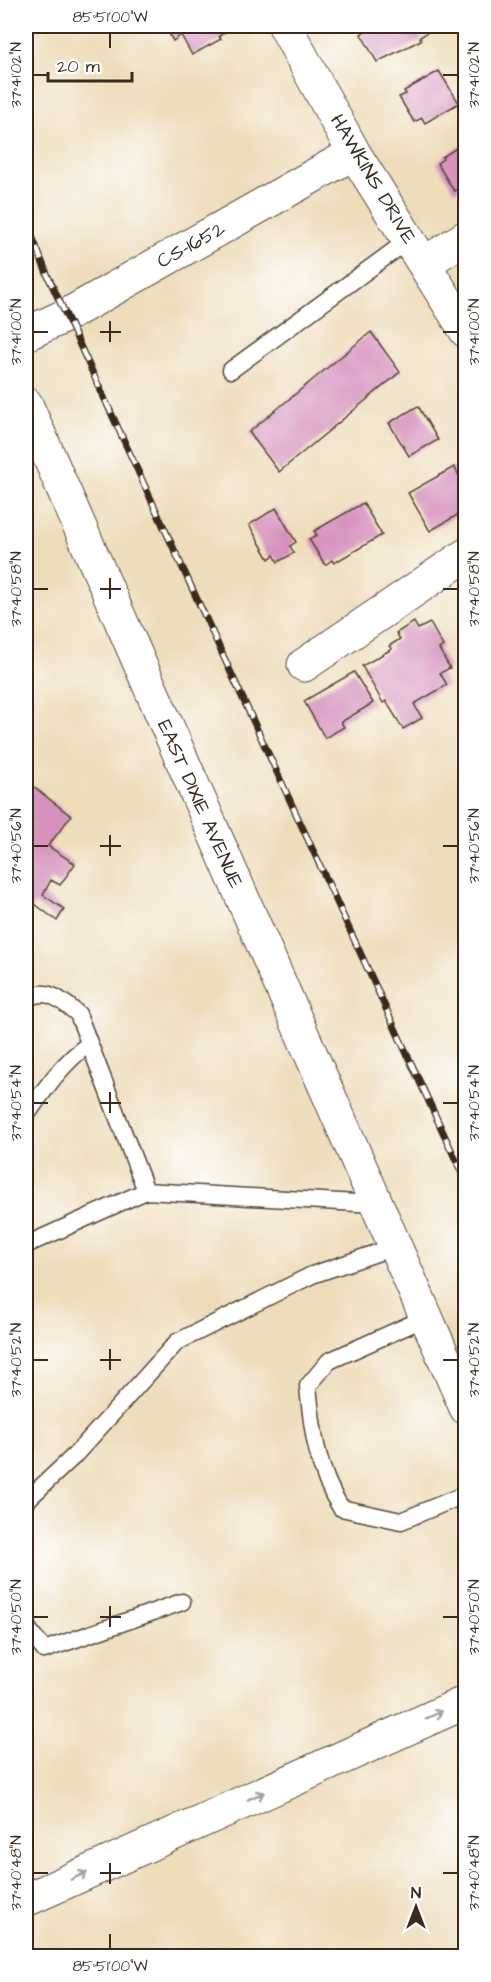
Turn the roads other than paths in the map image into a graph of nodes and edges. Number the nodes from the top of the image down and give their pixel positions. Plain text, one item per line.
1 (285, 26) edge
2 (354, 153) junction
3 (465, 237) edge
4 (418, 251) junction
5 (465, 331) edge
6 (26, 334) edge
7 (231, 370) dead end
8 (26, 404) edge
9 (465, 555) edge
10 (304, 665) dead end
11 (26, 999) edge
12 (89, 1044) junction
13 (26, 1116) edge
14 (146, 1191) junction
15 (375, 1204) junction
16 (26, 1245) edge
17 (394, 1247) junction
18 (425, 1318) junction
19 (465, 1408) edge
20 (465, 1494) edge
21 (26, 1501) edge
22 (182, 1602) dead end
23 (26, 1626) edge
24 (465, 1702) edge
25 (26, 1900) edge

1 - 2 main road, HAWKINS DRIVE
2 - 4 main road, HAWKINS DRIVE
2 - 6 main road, CS-1652
3 - 4 main road
4 - 5 main road, HAWKINS DRIVE
4 - 7 lane
8 - 15 main road, EAST DIXIE AVENUE
9 - 10 main road
11 - 12 lane
12 - 13 lane
12 - 14 lane
14 - 15 lane
14 - 16 lane
15 - 17 main road, EAST DIXIE AVENUE
17 - 18 main road, EAST DIXIE AVENUE
17 - 21 lane
18 - 19 main road
18 - 20 lane
22 - 23 lane
25 -> 24 main road

